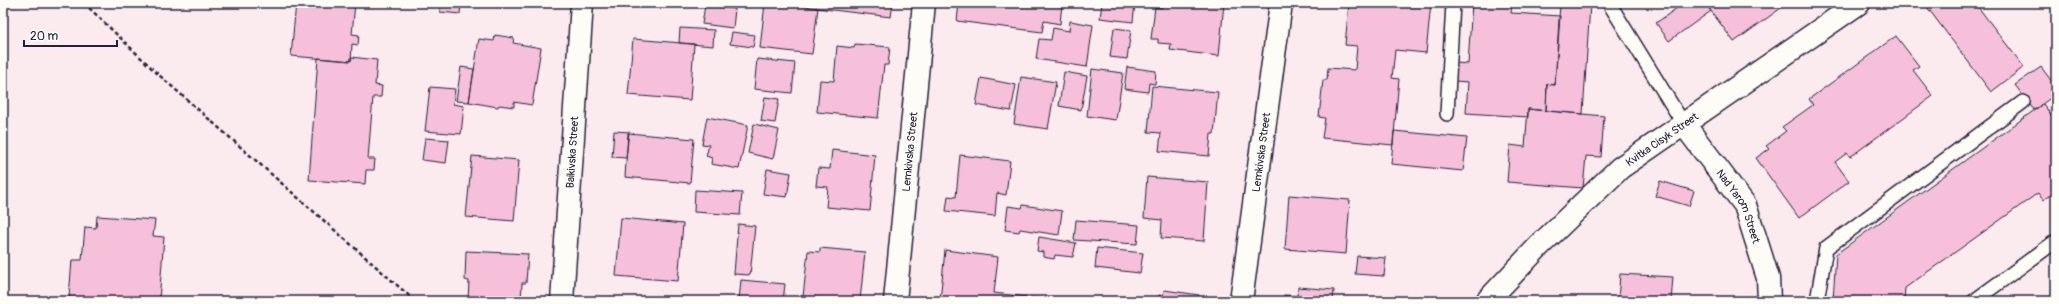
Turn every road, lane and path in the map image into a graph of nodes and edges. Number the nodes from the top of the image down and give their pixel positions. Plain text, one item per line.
1 (84, 3) edge
2 (582, 3) edge
3 (924, 3) edge
4 (1281, 3) edge
5 (1452, 3) edge
6 (1609, 3) edge
7 (1859, 3) edge
8 (2023, 102) dead end
9 (1447, 114) dead end
10 (1683, 123) junction
11 (2056, 241) edge
12 (415, 301) edge
13 (562, 301) edge
14 (895, 301) edge
15 (1241, 301) edge
16 (1487, 301) edge
17 (1769, 301) edge
18 (1817, 301) edge
19 (1974, 301) edge

1 - 12 path
2 - 13 street, Baikivska Street
3 - 14 street, Lemkivska Street
4 - 15 street, Lemkivska Street
5 - 9 lane
6 - 10 lane
7 - 10 street, Kvitka Cisyk Street
8 - 18 lane
10 - 16 street, Kvitka Cisyk Street
10 - 17 street, Nad Yarom Street
11 - 19 lane

